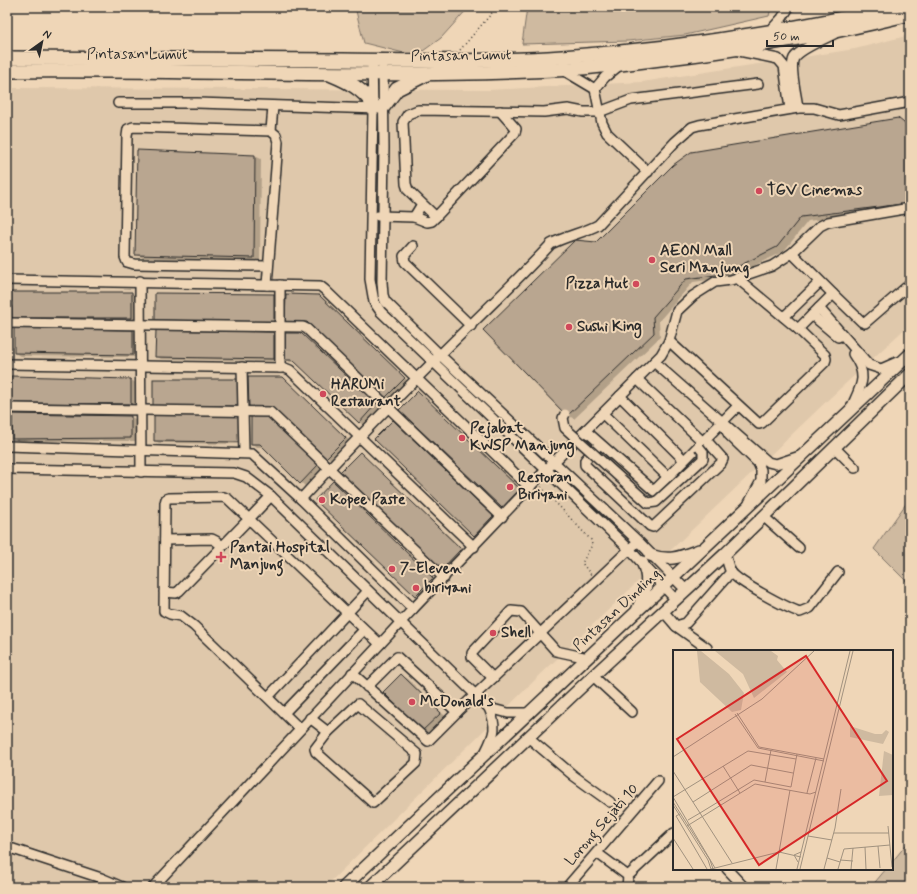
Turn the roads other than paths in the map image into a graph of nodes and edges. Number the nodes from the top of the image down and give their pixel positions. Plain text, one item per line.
1 (870, 7) edge
2 (787, 8) edge
3 (891, 8) edge
4 (910, 14) edge
5 (841, 31) junction
6 (768, 32) junction
7 (735, 50) junction
8 (7, 58) edge
9 (621, 64) junction
10 (378, 67) junction
11 (562, 70) junction
12 (7, 71) edge
13 (325, 72) junction
14 (429, 73) junction
15 (758, 84) dead end
16 (595, 90) junction
17 (910, 102) edge
18 (118, 103) dead end
19 (273, 106) junction
20 (378, 107) junction
21 (794, 109) junction
22 (500, 111) junction
23 (599, 112) junction
24 (271, 131) junction
25 (648, 172) junction
26 (422, 204) junction
27 (910, 208) edge
28 (372, 216) junction
29 (383, 217) junction
30 (414, 217) junction
31 (436, 217) junction
32 (413, 246) dead end
33 (792, 253) junction
34 (268, 266) junction
35 (737, 278) junction
36 (7, 280) edge
37 (140, 282) junction
38 (820, 282) junction
39 (910, 284) edge
40 (267, 285) junction
41 (280, 285) junction
42 (832, 294) junction
43 (819, 308) junction
44 (812, 315) junction
45 (784, 317) junction
46 (7, 323) edge
47 (140, 325) junction
48 (471, 326) junction
49 (281, 327) junction
50 (798, 329) junction
51 (669, 341) junction
52 (910, 354) edge
53 (440, 355) junction
54 (654, 362) junction
55 (432, 363) junction
56 (7, 364) edge
57 (140, 366) junction
58 (242, 367) junction
59 (280, 368) junction
60 (910, 374) edge
61 (417, 378) junction
62 (637, 379) junction
63 (620, 396) junction
64 (738, 406) junction
65 (7, 408) edge
66 (388, 408) junction
67 (140, 410) junction
68 (850, 411) junction
69 (244, 412) junction
70 (565, 414) dead end
71 (603, 414) junction
72 (722, 423) junction
73 (586, 431) junction
74 (359, 437) junction
75 (702, 443) junction
76 (600, 444) junction
77 (7, 446) edge
78 (834, 447) junction
79 (141, 449) junction
80 (244, 453) junction
81 (805, 454) junction
82 (684, 460) junction
83 (554, 462) junction
84 (329, 468) junction
85 (855, 468) dead end
86 (7, 469) edge
87 (545, 471) junction
88 (141, 472) junction
89 (668, 477) junction
90 (533, 484) junction
91 (271, 496) junction
92 (301, 499) junction
93 (744, 512) junction
94 (763, 516) junction
95 (502, 517) junction
96 (249, 519) junction
97 (165, 540) junction
98 (638, 542) junction
99 (222, 546) junction
100 (474, 547) junction
101 (705, 548) junction
102 (799, 548) dead end
103 (629, 549) junction
104 (725, 554) junction
105 (646, 558) junction
106 (731, 572) junction
107 (838, 572) dead end
108 (444, 578) junction
109 (674, 578) junction
110 (665, 586) junction
111 (686, 590) junction
112 (368, 591) junction
113 (164, 592) junction
114 (676, 600) junction
115 (413, 609) junction
116 (663, 611) junction
117 (636, 613) junction
118 (348, 614) junction
119 (401, 622) junction
120 (676, 626) junction
121 (364, 630) junction
122 (539, 634) junction
123 (380, 644) junction
124 (707, 648) dead end
125 (588, 658) junction
126 (352, 673) junction
127 (593, 676) junction
128 (493, 678) junction
129 (367, 687) junction
130 (476, 694) junction
131 (268, 697) junction
132 (490, 708) junction
133 (457, 712) junction
134 (632, 712) dead end
135 (284, 713) junction
136 (530, 713) junction
137 (310, 718) junction
138 (300, 729) junction
139 (328, 732) junction
140 (528, 737) junction
141 (428, 742) junction
142 (416, 754) junction
143 (482, 757) junction
144 (658, 781) dead end
145 (610, 802) dead end
146 (673, 834) edge
147 (7, 847) edge
148 (597, 853) junction
149 (728, 870) edge
150 (628, 876) junction
151 (122, 887) edge
152 (153, 887) edge
153 (344, 887) edge
154 (370, 887) edge
155 (567, 887) edge
156 (627, 887) edge
157 (744, 887) edge

1 - 3 street
2 - 6 street
3 - 6 highway, Pintasan Lumut
4 - 5 highway, Pintasan Lumut
5 - 7 highway, Pintasan Lumut
5 - 21 street
6 - 10 highway, Pintasan Lumut
7 - 9 highway, Pintasan Lumut
7 - 21 street
8 - 10 highway, Pintasan Lumut
9 - 11 highway, Pintasan Lumut
9 - 16 street
10 - 13 highway, Pintasan Lumut
10 - 14 highway, Pintasan Lumut
10 - 20 street
11 - 14 highway, Pintasan Lumut
11 - 16 street
12 - 13 highway, Pintasan Lumut
13 - 20 highway
14 - 20 highway
15 - 23 street
16 - 23 street
17 - 21 street
18 - 19 street
19 - 20 street
19 - 24 street
20 - 28 street
20 - 29 street
21 - 25 street
22 - 23 street
22 - 26 street
22 - 31 street
23 - 25 street
24 - 34 street
24 - 34 street
25 - 48 street
26 - 30 street
26 - 31 street
27 - 33 street
28 - 29 street
28 - 55 street
29 - 30 street
29 - 53 street
30 - 31 street
32 - 48 street
33 - 35 street
33 - 38 street
34 - 40 street
35 - 45 street
35 - 51 street
36 - 37 street
37 - 40 street
37 - 47 street
38 - 42 street
38 - 45 street
39 - 42 street
40 - 41 street
41 - 49 street
41 - 61 street
42 - 43 street
43 - 44 street
43 - 52 street
44 - 50 street
44 - 68 street
45 - 50 street
46 - 47 street
47 - 49 street
47 - 57 street
48 - 53 street
49 - 59 street
49 - 66 street
50 - 64 street
51 - 54 street
51 - 64 street
52 - 68 main road, Pintasan Dinding
53 - 55 street
53 - 83 street
54 - 62 street
54 - 72 street
55 - 61 street
55 - 87 street
56 - 57 street
57 - 58 street
57 - 67 street
58 - 59 street
58 - 69 street
59 - 74 street
60 - 78 main road
61 - 66 street
61 - 90 street
62 - 63 street
62 - 75 street
63 - 71 street
63 - 82 street
64 - 72 street
65 - 67 street
66 - 74 street
66 - 95 street
67 - 69 street
67 - 79 street
68 - 81 main road, Pintasan Dinding
69 - 80 street
69 - 84 street
70 - 75 street, bridge
71 - 73 street
71 - 89 street
72 - 75 street
72 - 81 street
72 - 93 street
73 - 76 street
73 - 83 street
74 - 84 street
74 - 100 street
75 - 76 street
75 - 82 street
76 - 89 street
77 - 79 street
78 - 85 street
78 - 94 main road
79 - 80 street
79 - 88 street
80 - 92 street
81 - 93 main road, Pintasan Dinding
82 - 89 street
83 - 87 street
83 - 98 street
84 - 92 street
84 - 108 street
86 - 88 street
87 - 90 street
87 - 103 street
88 - 91 street
90 - 95 street
91 - 96 street
91 - 112 street
92 - 115 street
93 - 101 main road, Pintasan Dinding
94 - 102 street
94 - 104 main road
95 - 100 street
96 - 97 street
96 - 99 street
96 - 118 street
97 - 99 street
97 - 113 street
98 - 103 street
98 - 105 street
99 - 113 street
100 - 108 street
101 - 105 main road
101 - 109 main road, Pintasan Dinding
103 - 105 street
103 - 122 street
104 - 106 street
104 - 111 main road
105 - 109 street
105 - 110 street
105 - 117 main road
106 - 107 street
106 - 120 street
108 - 115 street
109 - 110 main road, Pintasan Dinding
109 - 111 street
110 - 114 street
110 - 117 main road, Pintasan Dinding
111 - 114 main road
112 - 118 street
112 - 119 street
113 - 131 street
114 - 116 main road
115 - 119 street
116 - 120 street
116 - 127 main road
117 - 125 main road, Pintasan Dinding
118 - 121 street
118 - 131 street
119 - 123 street
119 - 130 street
120 - 124 street
121 - 123 street
121 - 135 street
122 - 125 street
122 - 128 street
122 - 128 street
123 - 126 street
125 - 136 main road, Pintasan Dinding
126 - 129 street
126 - 137 street
127 - 134 street
127 - 140 main road
128 - 130 street
129 - 133 street
129 - 141 street
130 - 132 street
130 - 133 street
131 - 135 street
132 - 136 street
132 - 143 street
133 - 141 street
135 - 138 street
136 - 143 main road, Pintasan Dinding
137 - 138 street
137 - 139 street
138 - 152 street
139 - 142 street
139 - 142 street
140 - 145 street
140 - 154 main road
141 - 142 street
143 - 153 main road, Pintasan Dinding
144 - 148 street, Lorong Sejati 10
146 - 150 street
147 - 151 street
148 - 150 street
148 - 155 street, Lorong Sejati 10
149 - 157 street
150 - 156 street

